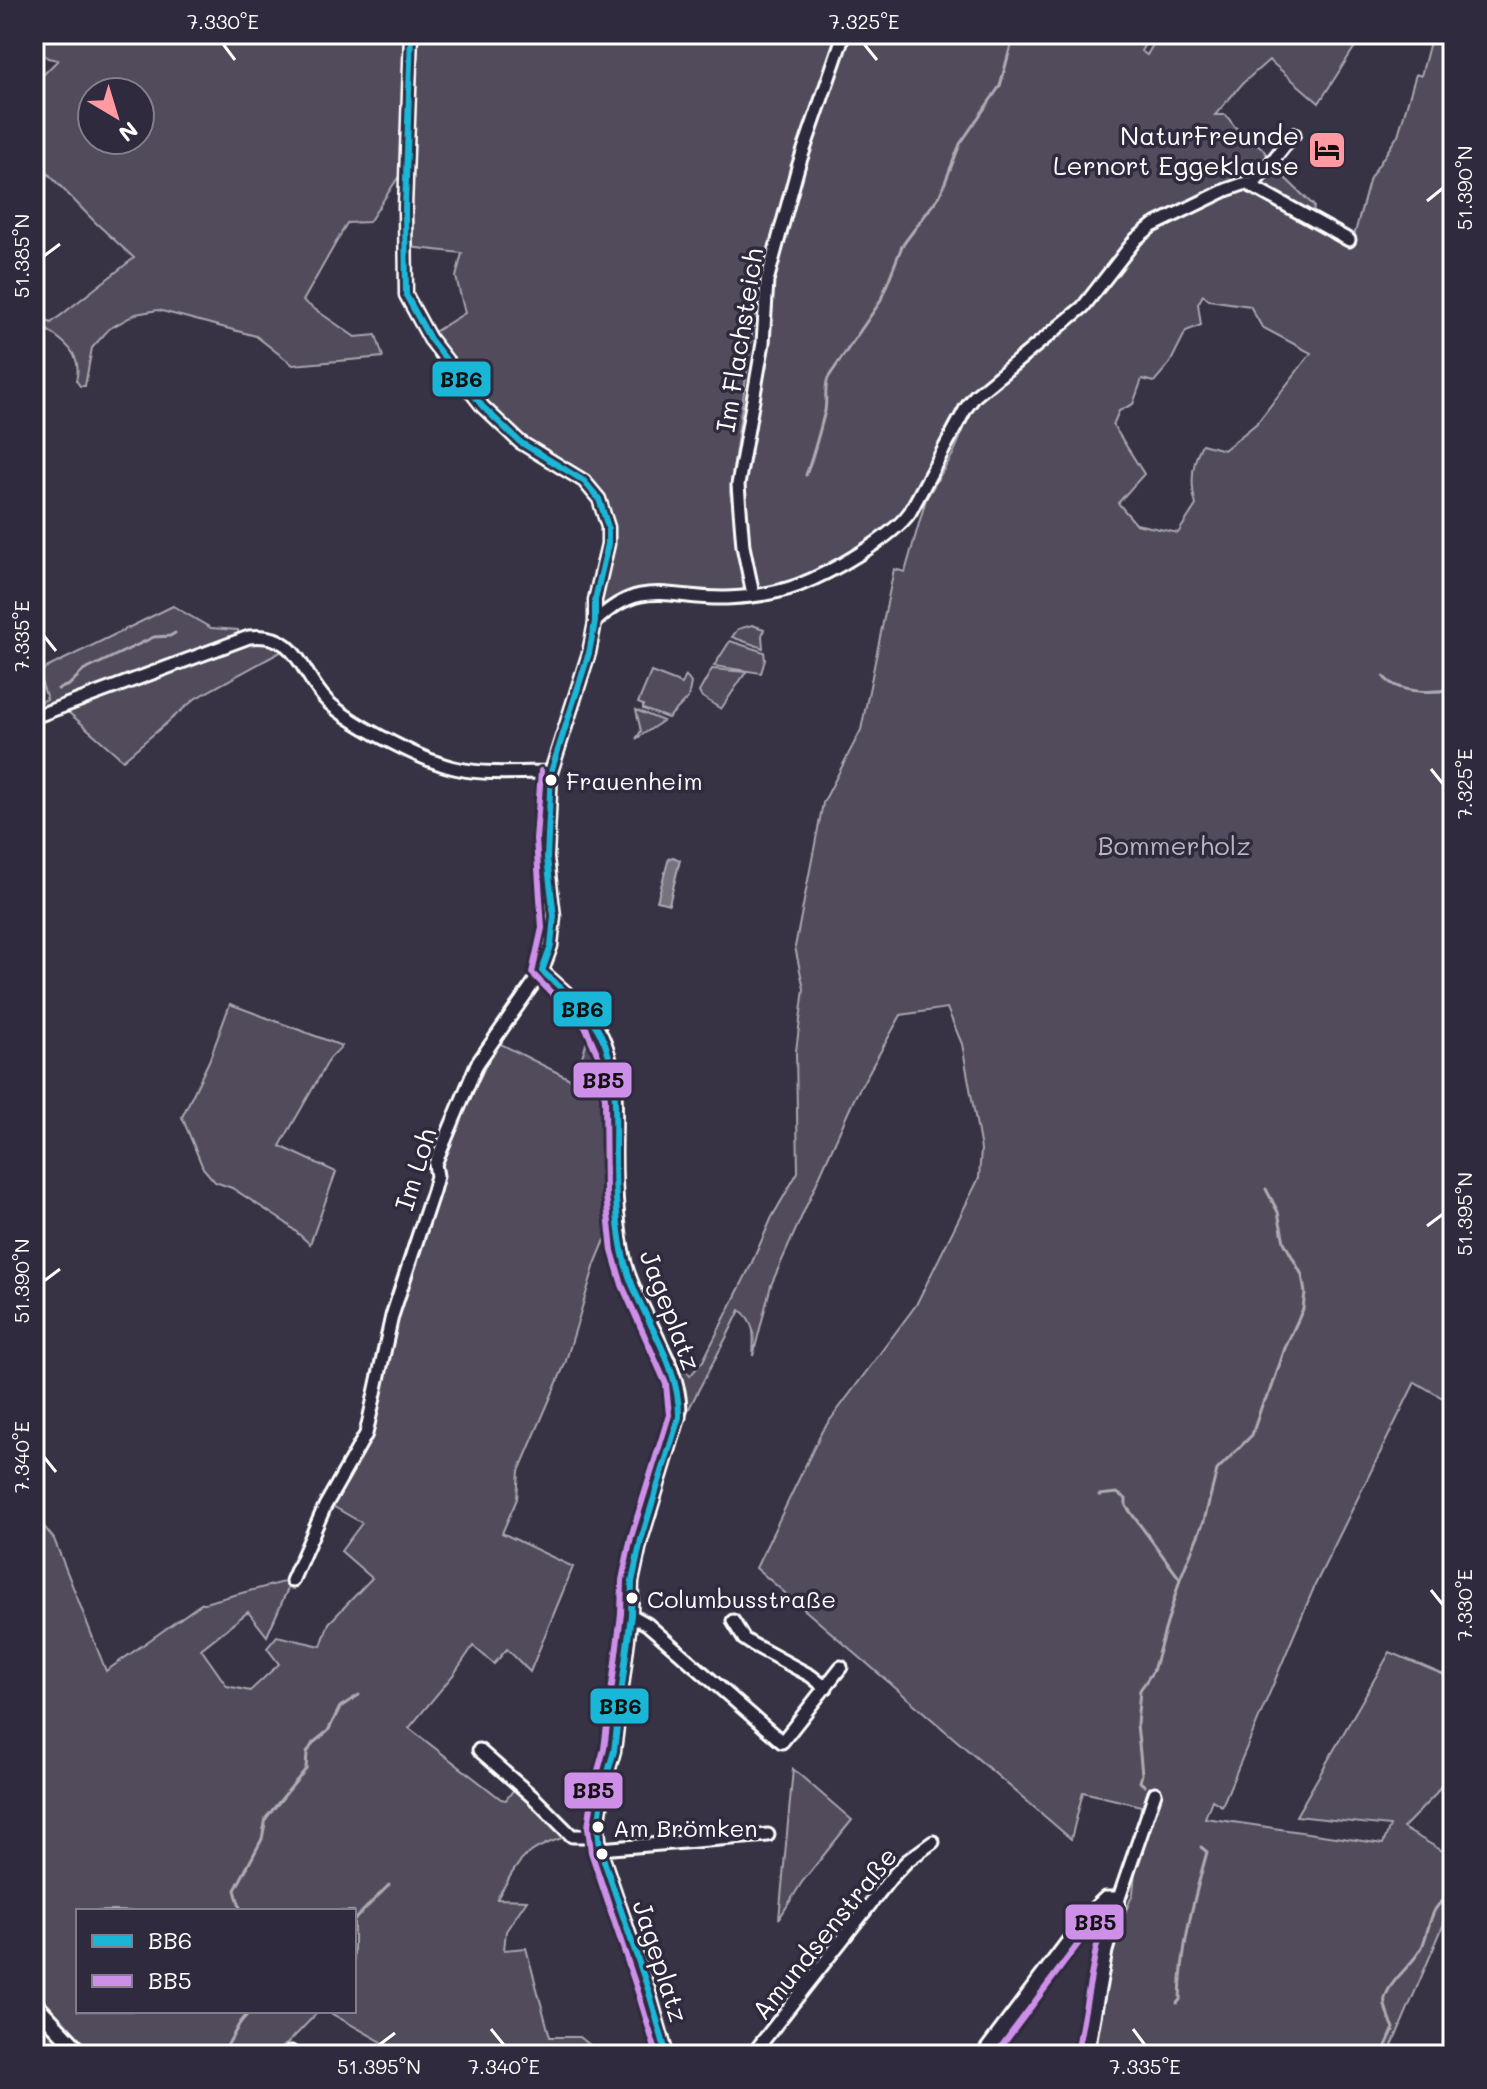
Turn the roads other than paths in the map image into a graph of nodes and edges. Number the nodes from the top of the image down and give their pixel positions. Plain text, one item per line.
1 (411, 34) edge
2 (844, 34) edge
3 (1294, 134) dead end
4 (1253, 185) junction
5 (1349, 240) dead end
6 (753, 594) junction
7 (595, 622) junction
8 (34, 717) edge
9 (551, 772) junction
10 (542, 971) junction
11 (292, 1581) dead end
12 (631, 1615) junction
13 (733, 1621) dead end
14 (841, 1667) dead end
15 (826, 1688) junction
16 (479, 1750) dead end
17 (1155, 1793) dead end
18 (768, 1835) dead end
19 (598, 1836) junction
20 (933, 1842) dead end
21 (600, 1849) junction
22 (1119, 1898) junction
23 (34, 2003) edge
24 (83, 2055) edge
25 (667, 2055) edge
26 (752, 2055) edge
27 (982, 2055) edge
28 (1087, 2055) edge

1 - 7 street, Im Loh
2 - 6 street, Im Flachsteich
3 - 4 street
4 - 5 street
4 - 6 street
6 - 7 street
7 - 9 street, Im Loh
8 - 9 street
9 - 10 street, Im Loh
10 - 11 street, Im Loh
10 - 12 street, Jageplatz
12 - 15 street
12 - 19 street, Jageplatz
13 - 15 street
14 - 15 street
16 - 19 street
17 - 22 street
18 - 21 street
19 - 21 street, Jageplatz
20 - 26 street, Amundsenstraße
21 - 25 street, Jageplatz
22 - 27 street
22 - 28 street
23 - 24 main road

